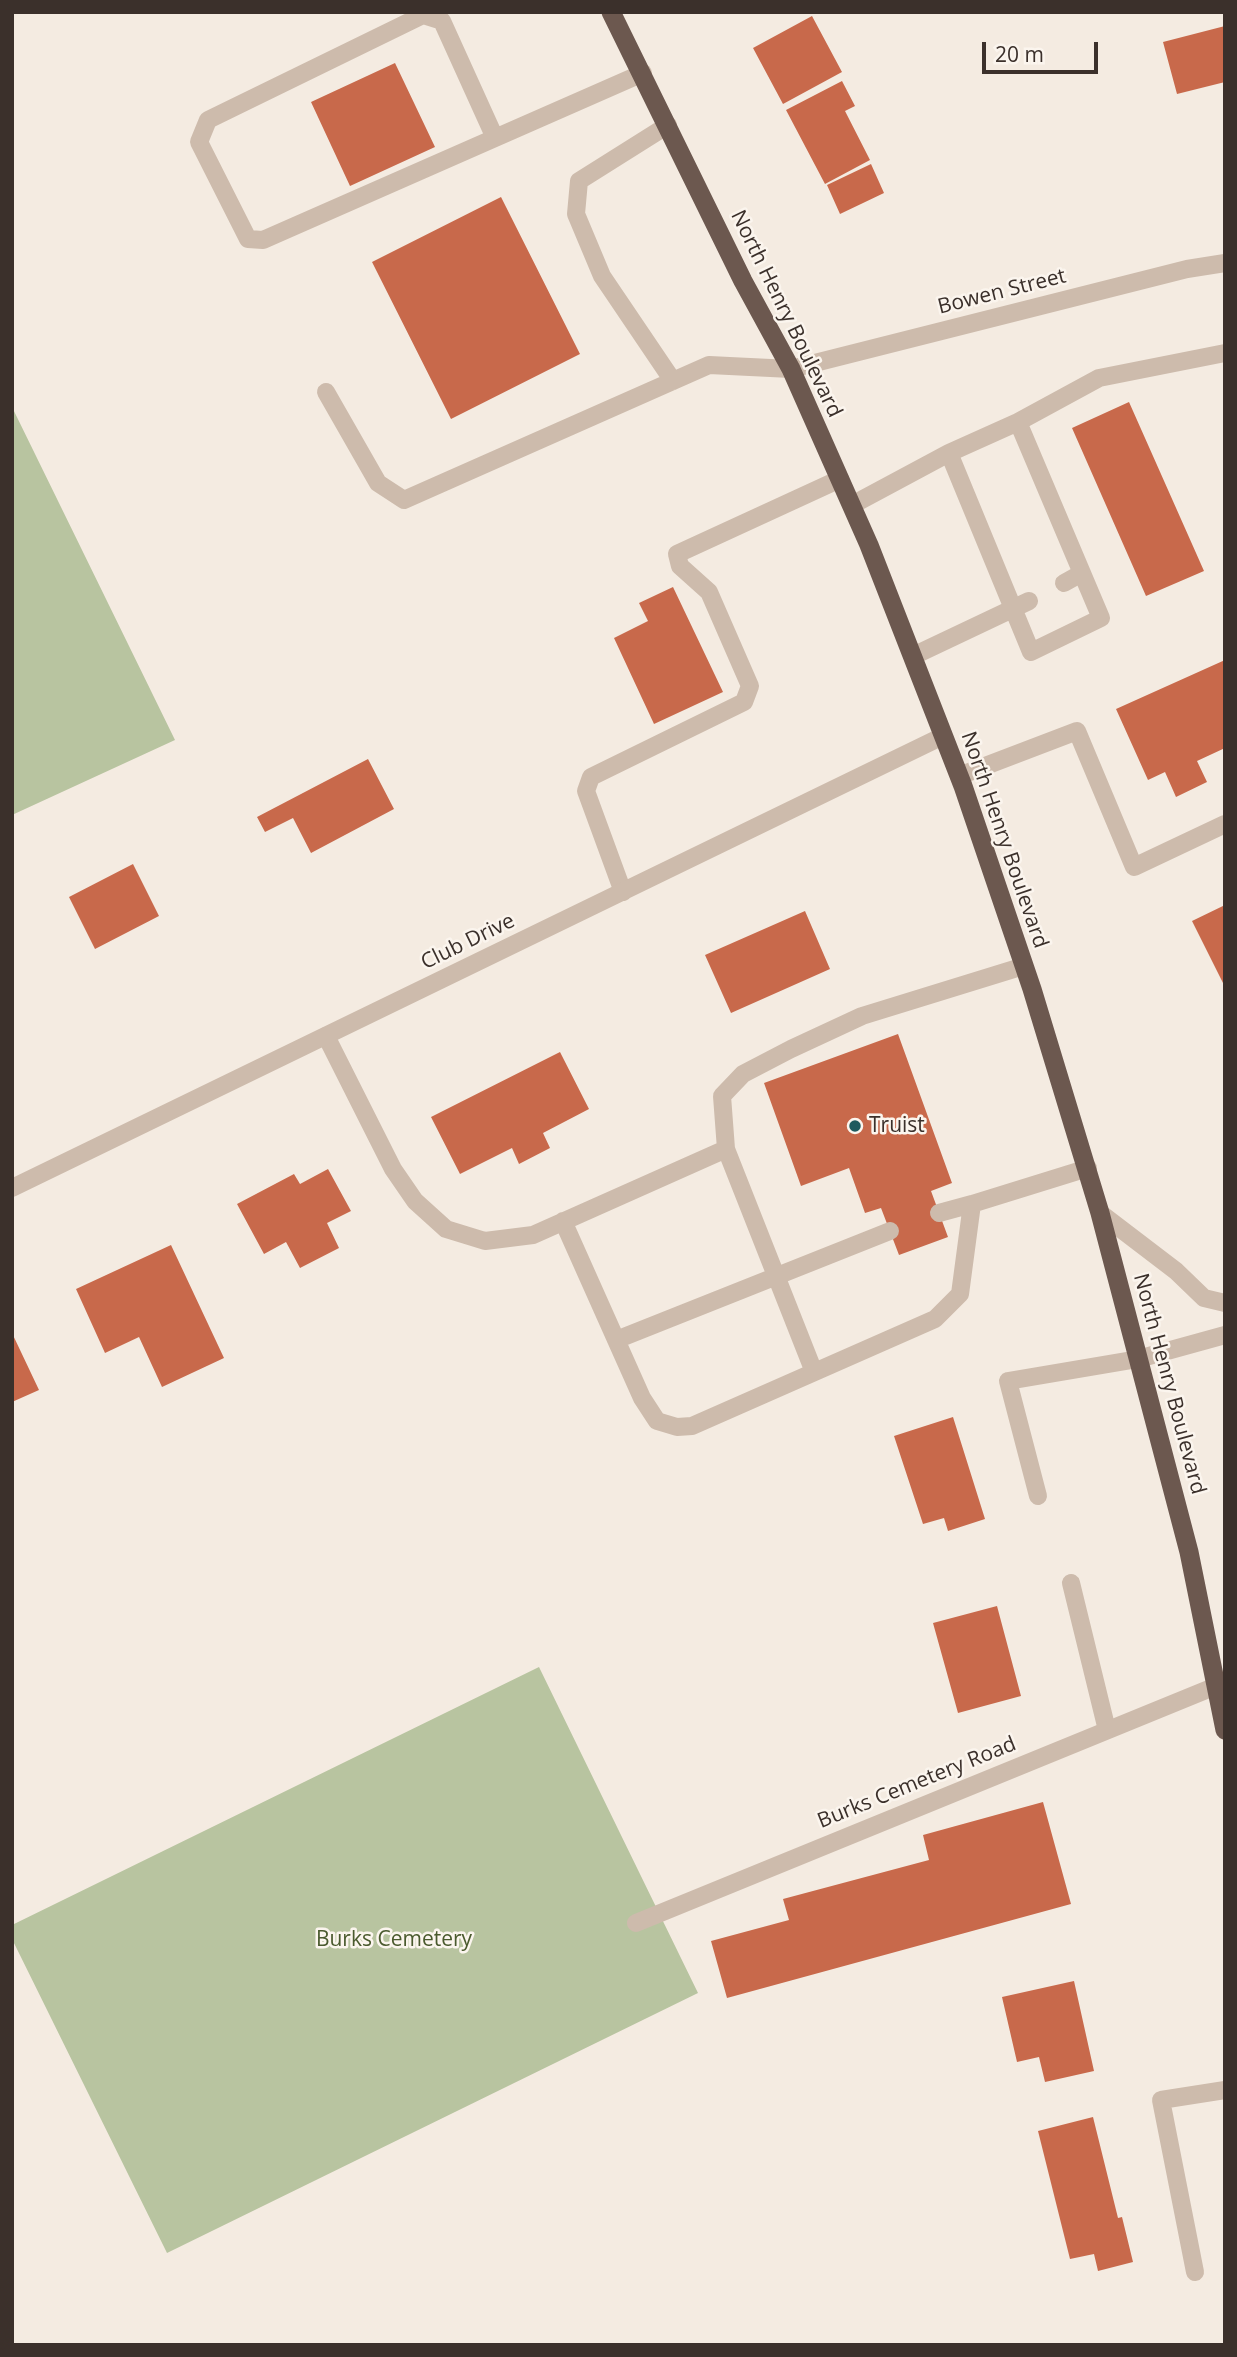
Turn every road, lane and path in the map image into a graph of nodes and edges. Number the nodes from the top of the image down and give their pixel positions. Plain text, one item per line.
1 (611, 12) edge
2 (643, 74) junction
3 (668, 125) junction
4 (495, 138) junction
5 (1225, 263) edge
6 (1225, 353) edge
7 (791, 369) junction
8 (673, 381) junction
9 (326, 392) dead end
10 (1018, 422) junction
11 (948, 453) junction
12 (840, 479) junction
13 (852, 505) junction
14 (1082, 573) junction
15 (1064, 583) dead end
16 (1021, 604) junction
17 (913, 656) junction
18 (943, 736) junction
19 (959, 776) junction
20 (1225, 824) edge
21 (623, 892) junction
22 (1024, 966) junction
23 (326, 1036) junction
24 (726, 1149) junction
25 (1088, 1168) junction
26 (12, 1188) edge
27 (972, 1204) junction
28 (939, 1213) dead end
29 (1101, 1213) junction
30 (563, 1221) junction
31 (890, 1231) dead end
32 (778, 1275) junction
33 (1225, 1303) edge
34 (1225, 1335) edge
35 (616, 1340) junction
36 (1138, 1359) junction
37 (814, 1372) junction
38 (1038, 1496) dead end
39 (1070, 1583) dead end
40 (1216, 1686) junction
41 (1107, 1730) junction
42 (1225, 1730) edge
43 (636, 1923) dead end
44 (1225, 2090) edge
45 (1195, 2272) dead end

1 - 2 highway, North Henry Boulevard
2 - 3 highway, North Henry Boulevard
2 - 4 street
3 - 7 highway, North Henry Boulevard
3 - 8 street
4 - 4 street
5 - 7 street, Bowen Street
6 - 10 street
7 - 8 street, Bowen Street
7 - 12 highway, North Henry Boulevard
8 - 9 street, Bowen Street
10 - 11 street
10 - 14 street
11 - 13 street
11 - 16 street
12 - 13 highway, North Henry Boulevard
12 - 21 street
13 - 17 highway, North Henry Boulevard
14 - 15 street
14 - 16 street
16 - 17 street
17 - 18 highway, North Henry Boulevard
18 - 19 highway, North Henry Boulevard
18 - 21 street, Club Drive
19 - 20 street
19 - 22 highway, North Henry Boulevard
21 - 23 street, Club Drive
22 - 24 street
22 - 25 highway, North Henry Boulevard
23 - 26 street, Club Drive
23 - 30 street
24 - 30 street
24 - 32 street
25 - 27 street
25 - 29 highway, North Henry Boulevard
27 - 28 street
27 - 37 street
29 - 33 street
29 - 36 highway, North Henry Boulevard
30 - 35 street
31 - 32 street
32 - 35 street
32 - 37 street
34 - 36 street
35 - 37 street
36 - 38 street
36 - 40 highway, North Henry Boulevard
39 - 41 street
40 - 41 street, Burks Cemetery Road
40 - 42 highway, North Henry Boulevard
41 - 43 street, Burks Cemetery Road
44 - 45 street

